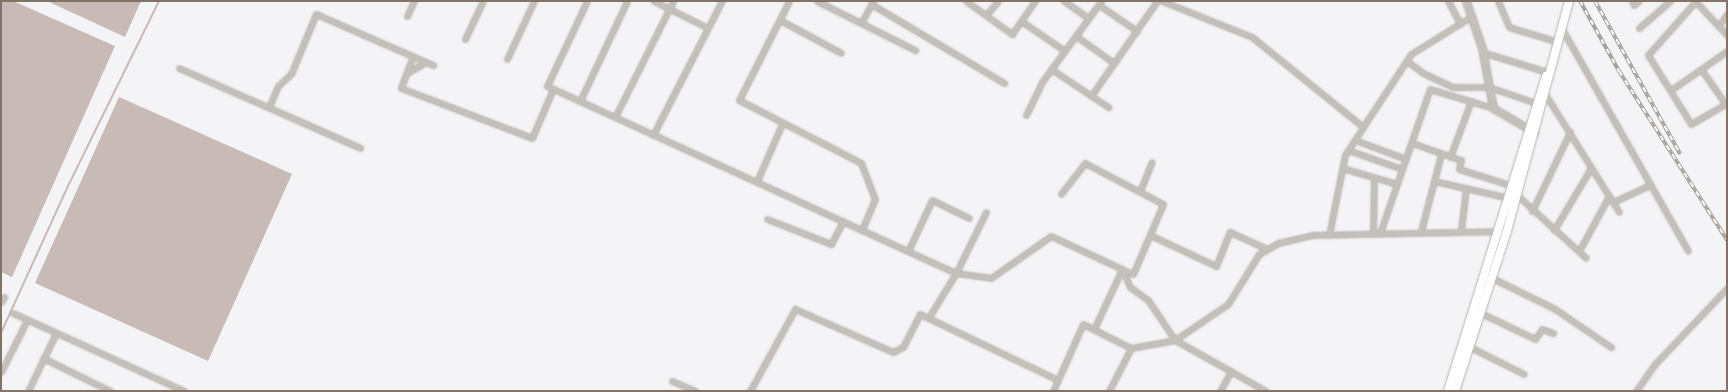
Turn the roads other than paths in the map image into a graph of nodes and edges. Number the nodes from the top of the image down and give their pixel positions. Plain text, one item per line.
1 (414, 1) edge
2 (482, 1) edge
3 (534, 1) edge
4 (587, 1) edge
5 (627, 1) edge
6 (654, 1) edge
7 (673, 1) edge
8 (722, 1) edge
9 (789, 1) edge
10 (818, 1) edge
11 (966, 1) edge
12 (998, 1) edge
13 (1035, 1) edge
14 (1064, 1) edge
15 (1157, 1) edge
16 (1163, 1) edge
17 (1448, 1) edge
18 (1466, 1) edge
19 (1498, 1) edge
20 (1569, 1) edge
21 (1632, 1) edge
22 (1639, 1) edge
23 (1670, 1) edge
24 (872, 2) edge
25 (1695, 2) edge
26 (1100, 3) edge
27 (670, 9) junction
28 (1727, 14) edge
29 (986, 15) junction
30 (407, 16) dead end
31 (1472, 16) junction
32 (1088, 18) junction
33 (780, 20) junction
34 (1021, 21) junction
35 (861, 23) junction
36 (1460, 24) junction
37 (1718, 25) junction
38 (708, 28) junction
39 (1639, 28) dead end
40 (1561, 29) junction
41 (1137, 31) junction
42 (1727, 35) edge
43 (1076, 36) junction
44 (465, 39) dead end
45 (1558, 44) junction
46 (915, 50) dead end
47 (1727, 50) edge
48 (1065, 51) junction
49 (1482, 52) junction
50 (841, 53) dead end
51 (413, 56) junction
52 (506, 59) dead end
53 (1407, 61) junction
54 (426, 62) junction
55 (1114, 64) junction
56 (433, 65) dead end
57 (179, 68) dead end
58 (1051, 69) junction
59 (1701, 69) junction
60 (1547, 72) junction
61 (407, 73) junction
62 (1004, 83) dead end
63 (1489, 87) junction
64 (553, 89) junction
65 (1671, 90) junction
66 (1545, 94) junction
67 (1091, 96) junction
68 (580, 101) junction
69 (1471, 101) junction
70 (1536, 103) junction
71 (1726, 104) edge
72 (269, 107) junction
73 (1108, 108) dead end
74 (1493, 108) junction
75 (1026, 115) dead end
76 (616, 118) junction
77 (782, 124) junction
78 (1363, 127) junction
79 (1532, 131) junction
80 (1570, 132) junction
81 (654, 135) junction
82 (1355, 140) junction
83 (1412, 143) junction
84 (360, 148) dead end
85 (1348, 150) junction
86 (1441, 154) junction
87 (1450, 157) junction
88 (1406, 159) junction
89 (1152, 162) dead end
90 (1342, 168) junction
91 (1591, 168) junction
92 (1402, 169) junction
93 (1374, 178) junction
94 (757, 181) junction
95 (1434, 181) junction
96 (1397, 184) junction
97 (1650, 185) junction
98 (1513, 186) junction
99 (1466, 188) junction
100 (1140, 192) junction
101 (1061, 194) dead end
102 (1609, 196) junction
103 (1513, 197) junction
104 (1613, 202) junction
105 (1532, 210) junction
106 (986, 212) dead end
107 (1619, 212) dead end
108 (969, 218) dead end
109 (767, 219) dead end
110 (843, 221) junction
111 (862, 230) junction
112 (1461, 230) junction
113 (1554, 230) junction
114 (1420, 231) junction
115 (1503, 231) junction
116 (1373, 233) junction
117 (1380, 233) junction
118 (1150, 235) junction
119 (1329, 235) junction
120 (1267, 249) junction
121 (908, 251) junction
122 (1579, 251) junction
123 (1688, 251) dead end
124 (1586, 258) dead end
125 (1122, 268) junction
126 (956, 272) junction
127 (1489, 276) junction
128 (1727, 288) edge
129 (13, 313) dead end
130 (1481, 313) junction
131 (929, 317) junction
132 (27, 320) junction
133 (1094, 330) junction
134 (56, 333) junction
135 (1554, 333) dead end
136 (1175, 340) junction
137 (1470, 346) junction
138 (1611, 347) dead end
139 (1131, 348) junction
140 (43, 358) junction
141 (1231, 371) junction
142 (1, 372) edge
143 (1524, 374) dead end
144 (1058, 380) junction
145 (672, 381) dead end
146 (28, 391) edge
147 (110, 391) edge
148 (184, 391) edge
149 (694, 391) edge
150 (750, 391) edge
151 (1053, 391) edge
152 (1109, 391) edge
153 (1220, 391) edge
154 (1266, 391) edge
155 (1448, 391) edge
156 (1455, 391) edge
157 (1636, 391) edge

1 - 30 street
2 - 44 street
3 - 52 street
4 - 64 street
5 - 68 street
6 - 27 street
7 - 27 street
8 - 38 street
9 - 33 street
10 - 35 street
11 - 29 street
12 - 29 street
13 - 34 street
14 - 32 street
15 - 41 street
16 - 78 street
17 - 36 street
18 - 31 street
19 - 45 street
20 - 40 main road
21 - 22 street
23 - 39 street
24 - 35 street
24 - 62 street
25 - 37 street
25 - 65 street
26 - 32 street
26 - 41 street
27 - 38 street
27 - 76 street
28 - 37 street
29 - 34 street
31 - 36 street
31 - 49 street
32 - 43 street
33 - 50 street
33 - 77 street
34 - 48 street
35 - 46 street
36 - 53 street
37 - 42 street
38 - 81 street
40 - 45 main road
40 - 97 street
41 - 55 street
43 - 48 street
43 - 55 street
45 - 60 main road
45 - 66 main road
47 - 59 street
48 - 58 street
49 - 60 street
49 - 63 street
51 - 54 street
51 - 61 street
51 - 72 street
53 - 63 street
53 - 78 street
54 - 56 street
54 - 61 street
55 - 67 street
57 - 72 street
58 - 67 street
58 - 75 street
59 - 65 street
59 - 71 street
60 - 70 main road
61 - 64 street
63 - 70 street
63 - 74 street
64 - 68 street
65 - 71 street
66 - 79 main road
66 - 80 street
67 - 73 street
68 - 76 street
69 - 74 street
69 - 83 street
69 - 87 street
70 - 79 main road
72 - 84 street
74 - 79 street
76 - 81 street
77 - 94 street
77 - 111 street
78 - 82 street
79 - 98 main road
79 - 103 main road
80 - 91 street
80 - 105 street
81 - 94 street
82 - 85 street
82 - 88 street
83 - 86 street
83 - 88 street
85 - 90 street
85 - 92 street
86 - 87 street
86 - 95 street
87 - 98 street
88 - 92 street
89 - 100 street
90 - 93 street
90 - 119 street
91 - 102 street
91 - 113 street
92 - 96 street
93 - 96 street
93 - 116 street
94 - 110 street
95 - 99 street
95 - 114 street
96 - 117 street
97 - 104 street
97 - 123 street
98 - 103 main road
99 - 103 street
99 - 112 street
100 - 101 street
100 - 118 street
102 - 104 street
102 - 122 street
103 - 105 street
103 - 115 main road
104 - 107 street
105 - 113 street
106 - 126 street
108 - 121 street
109 - 110 street
110 - 111 street
111 - 121 street
112 - 114 street
112 - 115 street
113 - 122 street
114 - 117 street
115 - 127 main road
116 - 117 street
116 - 119 street
118 - 120 street
118 - 125 street
119 - 120 street
120 - 136 street
121 - 126 street
122 - 124 street
125 - 126 street
125 - 133 street
125 - 136 street
126 - 131 street
127 - 130 main road
127 - 138 street
127 - 155 main road
128 - 157 street
129 - 132 street
130 - 135 street
130 - 137 main road
131 - 144 street
131 - 150 street
132 - 134 street
132 - 142 street
133 - 139 street
133 - 144 street
134 - 140 street
134 - 148 street
136 - 139 street
136 - 141 street
137 - 143 street
137 - 156 main road
139 - 152 street
140 - 146 street
140 - 147 street
141 - 153 street
141 - 154 street
144 - 151 street
145 - 149 street

